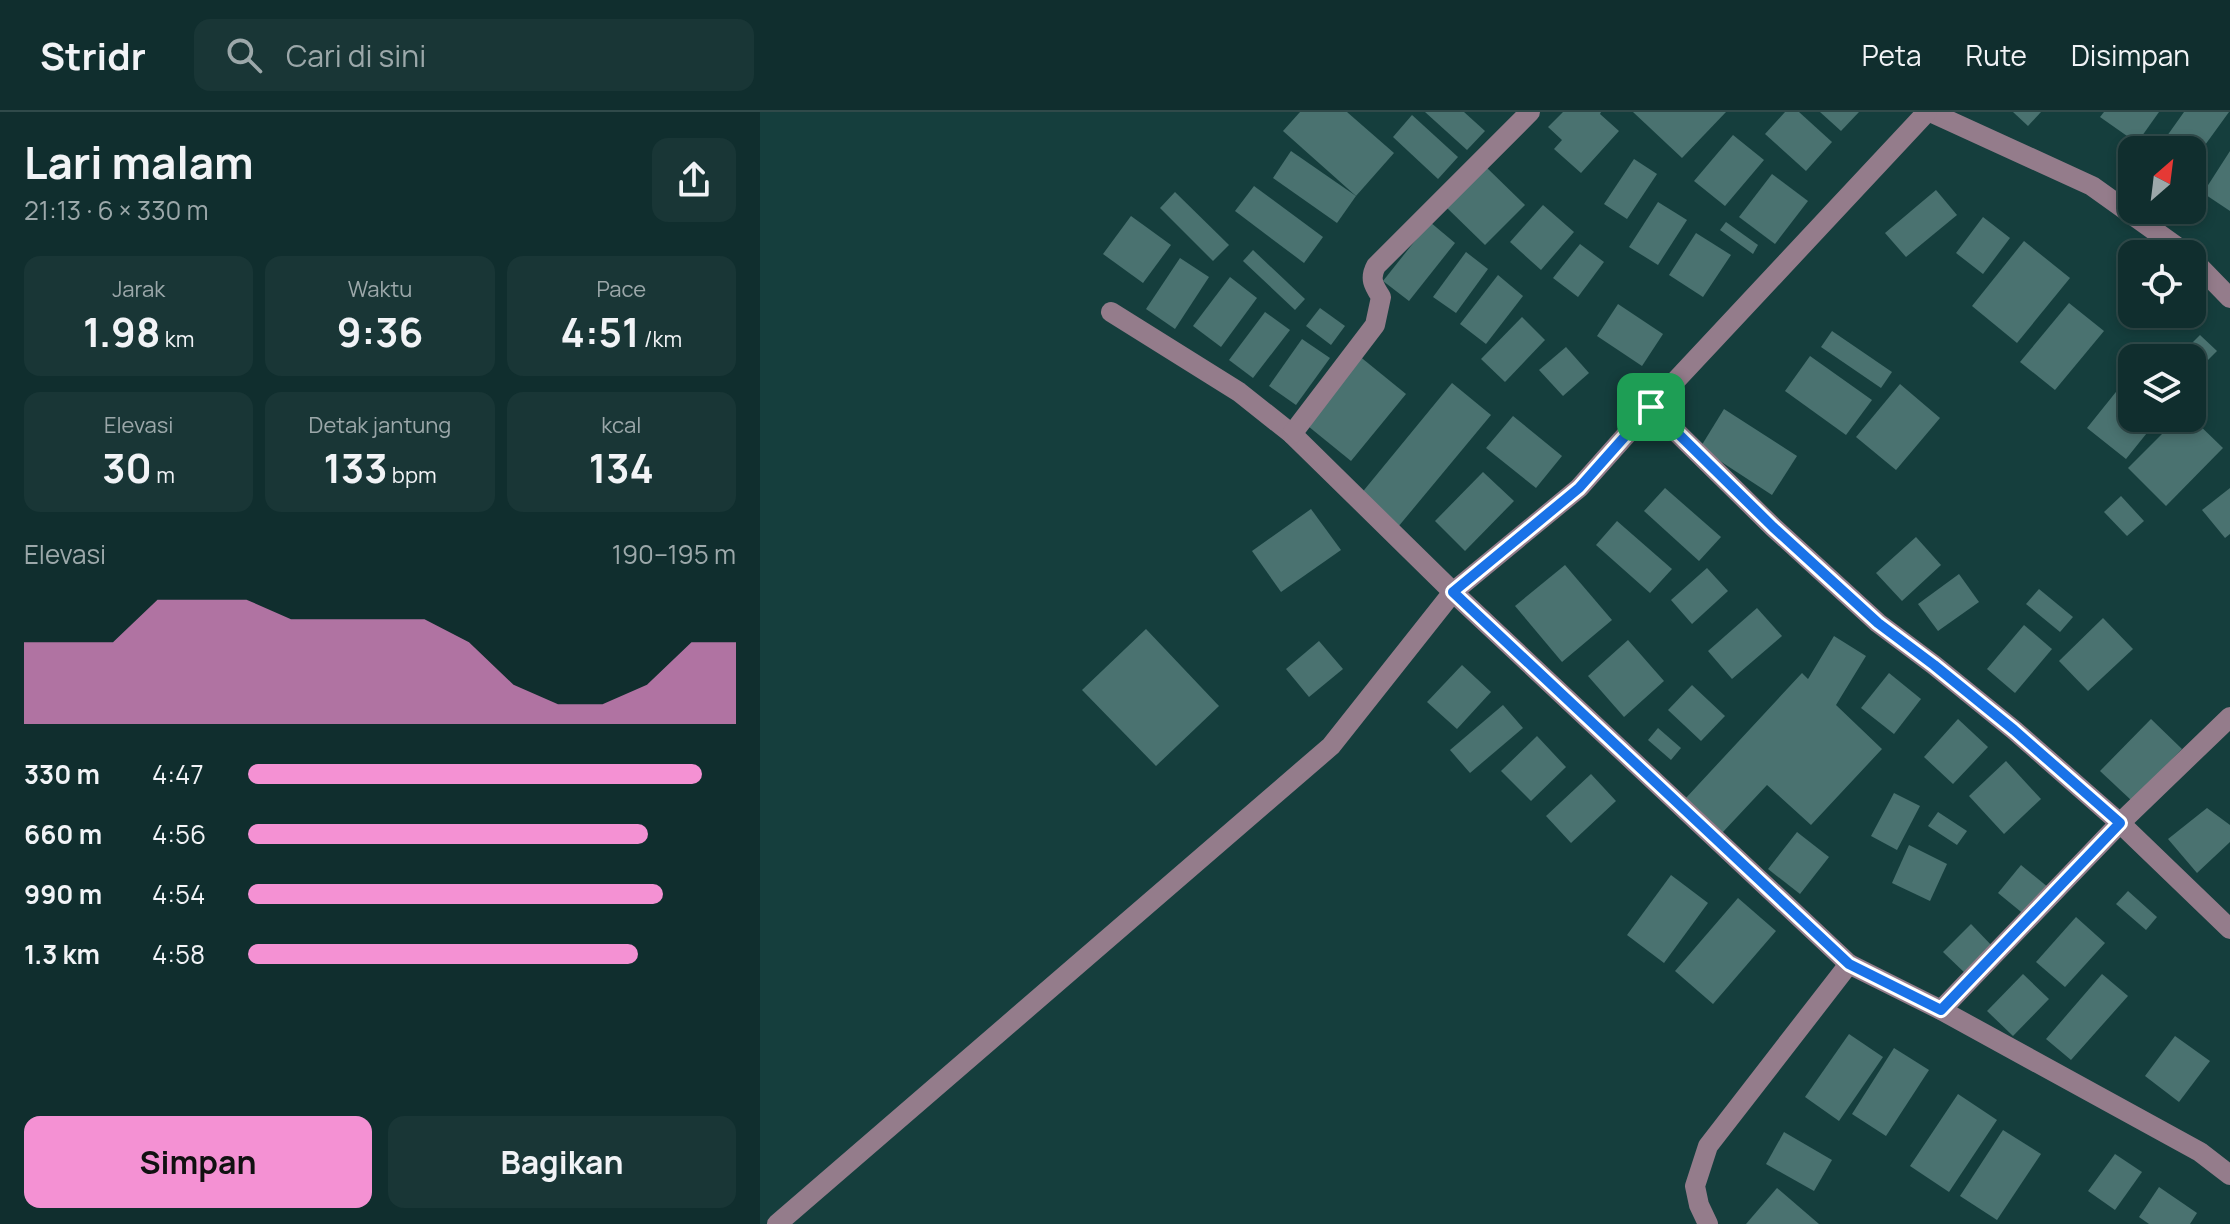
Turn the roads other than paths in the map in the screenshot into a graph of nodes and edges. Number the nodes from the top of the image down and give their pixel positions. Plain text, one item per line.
1 (1530, 112) edge
2 (1929, 112) edge
3 (2167, 240) edge
4 (2206, 273) edge
5 (2230, 298) edge
6 (1111, 312) dead end
7 (1651, 407) junction
8 (1292, 434) junction
9 (1453, 592) junction
10 (2230, 717) edge
11 (2120, 823) junction
12 (2230, 929) edge
13 (1849, 964) junction
14 (1941, 1010) junction
15 (2230, 1175) edge
16 (777, 1224) edge
17 (1708, 1224) edge

1 - 8 street
2 - 3 street
2 - 7 street
4 - 5 street
6 - 8 street
7 - 9 street
7 - 11 street
8 - 9 street
9 - 13 street
9 - 16 street
10 - 11 street
11 - 12 street
11 - 14 street
13 - 14 street
13 - 17 street
14 - 15 street

